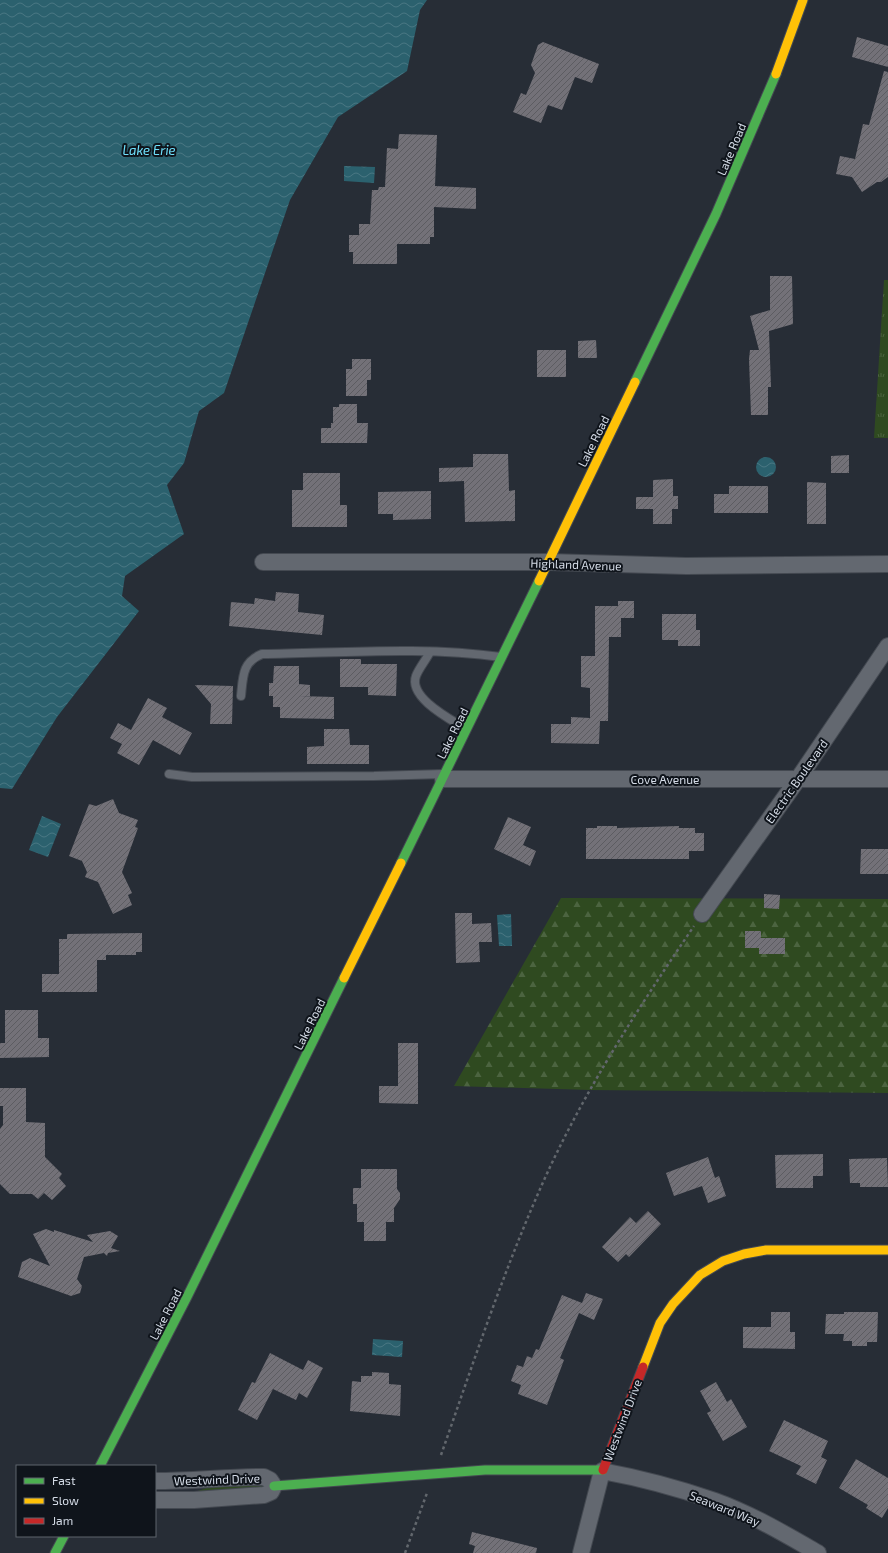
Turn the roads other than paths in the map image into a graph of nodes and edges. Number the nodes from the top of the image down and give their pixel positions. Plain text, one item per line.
1 (803, 0) edge
2 (263, 562) dead end
3 (548, 562) junction
4 (888, 564) edge
5 (888, 646) edge
6 (430, 652) junction
7 (502, 657) junction
8 (241, 696) dead end
9 (467, 729) junction
10 (169, 774) dead end
11 (444, 776) junction
12 (888, 779) edge
13 (798, 780) junction
14 (702, 914) road end
15 (888, 1250) edge
16 (101, 1465) edge
17 (602, 1472) junction
18 (156, 1481) edge
19 (274, 1486) junction
20 (156, 1500) edge
21 (63, 1537) edge
22 (55, 1553) edge
23 (581, 1553) edge
24 (818, 1553) edge

1 - 3 main road, Lake Road
2 - 3 street, Highland Avenue
3 - 4 street, Highland Avenue
3 - 7 main road, Lake Road
5 - 13 street, Electric Boulevard
6 - 7 lane
6 - 8 lane
6 - 9 lane
7 - 9 main road, Lake Road
9 - 11 main road, Lake Road
10 - 11 lane
11 - 13 street, Cove Avenue
11 - 16 main road, Lake Road
12 - 13 street, Cove Avenue
13 - 14 street, Electric Boulevard
15 - 17 main road, Westwind Drive
17 - 19 main road, Westwind Drive
17 - 23 street
17 - 24 street, Seaward Way
18 - 19 street, Westwind Drive
19 - 20 street, Westwind Drive
21 - 22 main road

